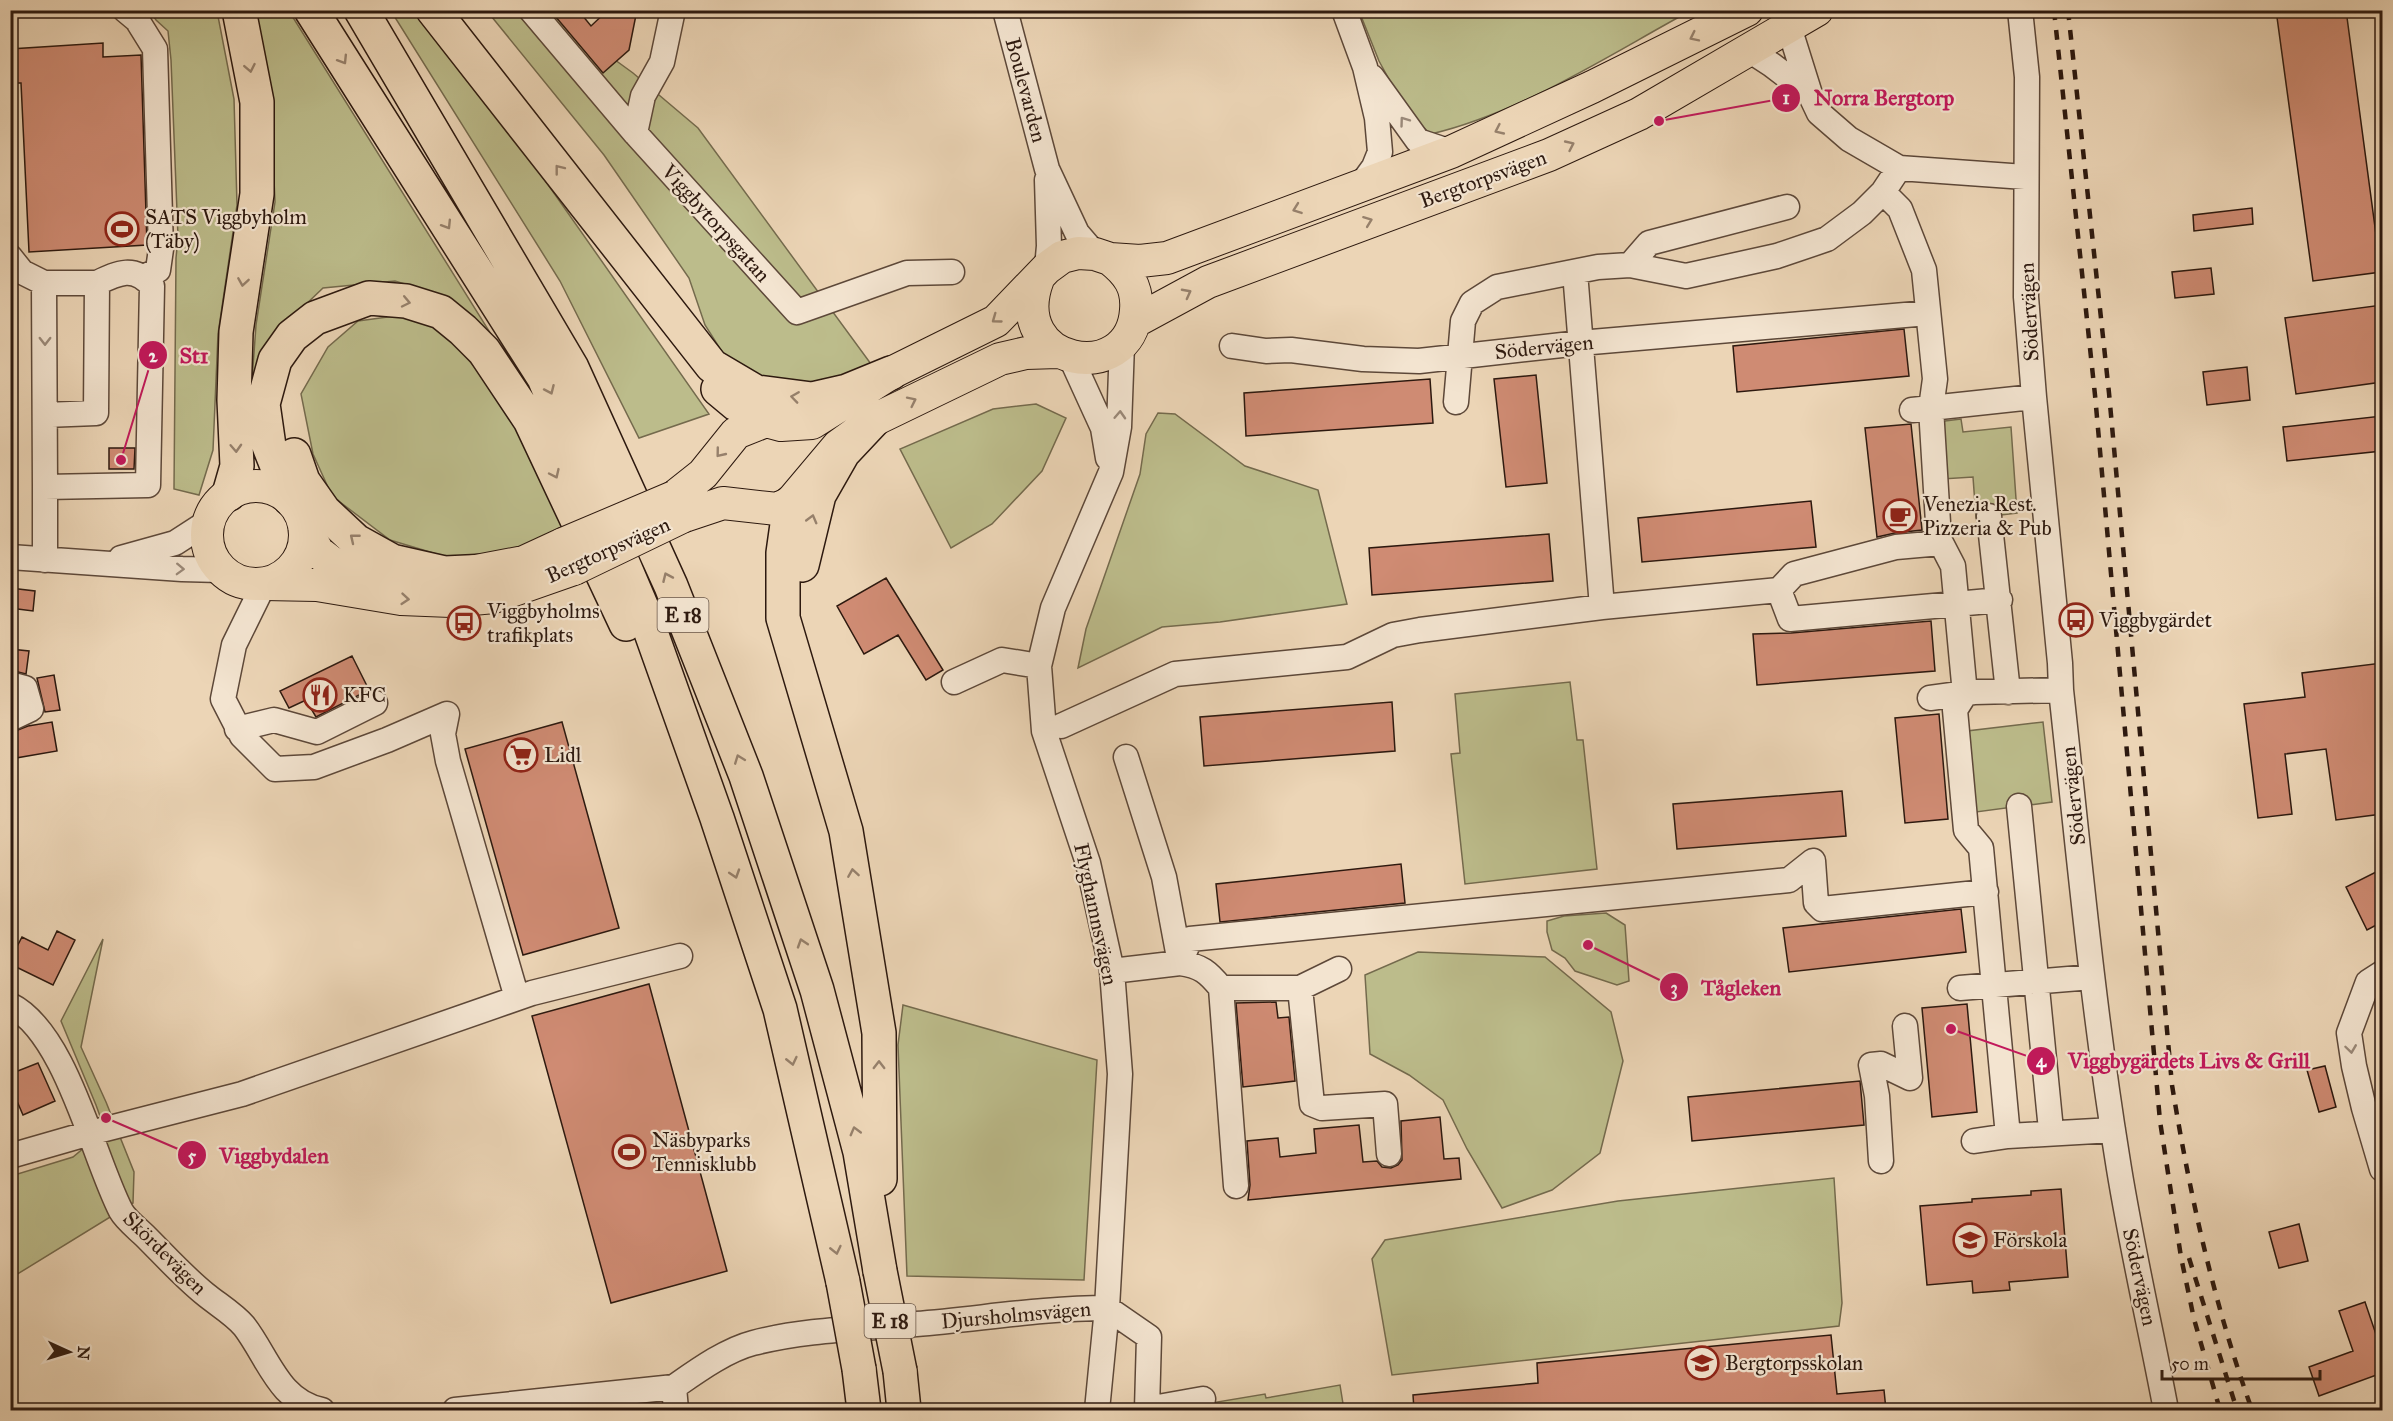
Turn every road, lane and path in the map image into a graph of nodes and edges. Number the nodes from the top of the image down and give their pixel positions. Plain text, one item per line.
1 (124, 10) edge
2 (239, 10) edge
3 (311, 10) edge
4 (361, 10) edge
5 (433, 10) edge
6 (531, 10) edge
7 (673, 10) edge
8 (1005, 10) edge
9 (1344, 10) edge
10 (1747, 10) edge
11 (1817, 10) edge
12 (2020, 10) edge
13 (1789, 27) junction
14 (1749, 50) junction
15 (1365, 67) junction
16 (1810, 94) junction
17 (635, 133) junction
18 (1450, 152) junction
19 (1899, 168) junction
20 (1047, 169) junction
21 (2025, 177) junction
22 (1361, 185) junction
23 (1883, 192) junction
24 (1787, 207) dead end
25 (595, 215) junction
26 (10, 257) edge
27 (1103, 257) junction
28 (1630, 266) junction
29 (952, 272) dead end
30 (1575, 272) junction
31 (1043, 274) junction
32 (144, 278) junction
33 (44, 283) junction
34 (97, 283) junction
35 (349, 304) junction
36 (1928, 313) junction
37 (1129, 332) junction
38 (1580, 344) junction
39 (1232, 346) dead end
40 (1064, 355) junction
41 (1458, 356) junction
42 (891, 373) junction
43 (2034, 397) junction
44 (1456, 402) dead end
45 (1922, 409) junction
46 (45, 415) junction
47 (874, 420) junction
48 (774, 423) junction
49 (1111, 472) junction
50 (45, 487) junction
51 (229, 494) junction
52 (796, 496) junction
53 (679, 507) junction
54 (297, 513) junction
55 (1989, 516) dead end
56 (209, 521) junction
57 (1941, 543) junction
58 (10, 557) edge
59 (568, 557) junction
60 (45, 560) junction
61 (101, 563) junction
62 (220, 570) junction
63 (488, 570) junction
64 (264, 584) junction
65 (1779, 590) junction
66 (2000, 600) junction
67 (1956, 603) junction
68 (1602, 607) junction
69 (794, 660) junction
70 (1039, 666) junction
71 (954, 682) dead end
72 (10, 684) edge
73 (2061, 690) junction
74 (2008, 692) junction
75 (1965, 694) junction
76 (1930, 698) dead end
77 (375, 703) dead end
78 (10, 719) edge
79 (1061, 726) dead end
80 (237, 729) junction
81 (1126, 757) dead end
82 (2019, 806) dead end
83 (717, 818) junction
84 (1986, 892) junction
85 (680, 956) dead end
86 (1180, 963) junction
87 (1339, 969) dead end
88 (1112, 971) junction
89 (2382, 973) edge
90 (2092, 977) junction
91 (2036, 983) junction
92 (1994, 987) junction
93 (1221, 988) junction
94 (1300, 988) junction
95 (1960, 988) dead end
96 (518, 998) junction
97 (10, 1005) edge
98 (1905, 1026) dead end
99 (2050, 1120) dead end
100 (2113, 1130) junction
101 (90, 1132) junction
102 (2008, 1136) junction
103 (1974, 1141) dead end
104 (1389, 1154) dead end
105 (10, 1156) edge
106 (1881, 1161) dead end
107 (2382, 1169) edge
108 (1236, 1186) dead end
109 (880, 1271) junction
110 (1107, 1308) junction
111 (675, 1399) edge
112 (1203, 1399) dead end
113 (322, 1410) edge
114 (455, 1410) edge
115 (864, 1410) edge
116 (904, 1410) edge
117 (1097, 1410) edge
118 (2166, 1410) edge

1 - 32 street
2 -> 51 highway
3 -> 83 highway, E 18
109 -> 4 highway, E 18
25 -> 5 highway
6 - 17 street, Viggbytorpsgatan
7 - 17 street
8 - 20 street, Boulevarden
9 - 15 street
10 -> 18 main road, Bergtorpsvägen
11 - 13 main road, Bergtorpsvägen
12 - 21 street, Södervägen
13 - 14 main road, Bergtorpsvägen
13 - 16 street
14 - 16 street
37 -> 14 main road, Bergtorpsvägen
18 -> 15 street
15 - 22 street
16 - 19 street
17 - 29 street, Viggbytorpsgatan
18 - 22 main road, Bergtorpsvägen
19 - 21 street
19 - 23 street
20 - 27 street, Boulevarden
20 - 31 street, Boulevarden
21 - 43 street, Södervägen
22 -> 27 main road, Bergtorpsvägen
23 - 28 street
23 - 36 street
24 - 28 street
42 -> 25 highway
25 - 48 highway
26 - 33 street
27 - 31 main road, Bergtorpsvägen
27 - 37 main road
28 - 30 street
30 - 38 street
30 - 41 street
31 - 40 main road
31 -> 42 main road, Bergtorpsvägen
32 - 34 street
32 - 50 street
33 - 34 street
33 -> 46 street
34 - 46 street
35 - 54 highway
63 -> 35 highway
35 -> 83 highway
36 - 38 street, Södervägen
36 - 45 street
37 - 40 main road, Bergtorpsvägen
49 -> 37 street, Flyghamnsvägen
38 - 41 street, Södervägen
38 - 68 street
39 - 41 street, Södervägen
47 -> 40 main road, Bergtorpsvägen
40 - 49 street
41 - 44 street
42 - 48 main road, Bergtorpsvägen
43 - 45 street
43 - 73 street, Södervägen
45 - 57 street
46 - 50 street
47 - 52 main road, Bergtorpsvägen
69 -> 47 highway
48 - 52 main road
48 -> 53 main road, Bergtorpsvägen
49 - 70 street, Flyghamnsvägen
50 - 60 street
51 - 54 main road
51 - 56 main road
52 - 53 main road, Bergtorpsvägen
52 - 69 highway
53 - 59 main road, Bergtorpsvägen, bridge
54 - 63 main road, Bergtorpsvägen
54 - 64 main road
55 - 66 street
56 - 61 street
56 - 62 main road
57 - 65 street
57 - 67 street
58 - 60 street
59 - 63 main road, Bergtorpsvägen
64 -> 59 main road, Bergtorpsvägen
60 - 61 street
61 -> 62 street
62 - 64 main road
64 - 80 street
65 - 67 street
65 - 68 street
66 - 67 street
66 - 74 street
67 - 75 street
68 - 79 street
109 -> 69 highway
70 - 71 street
70 - 88 street, Flyghamnsvägen
72 - 78 street
73 - 74 street
73 - 90 street, Södervägen
74 - 75 street
75 - 76 street
75 - 84 street
77 - 80 street
80 - 96 street
81 - 86 street
82 - 91 street
83 -> 115 highway, E 18, bridge
84 - 86 street
84 - 92 street
85 - 96 street
86 - 88 street
86 - 93 street
87 - 94 street
88 - 110 street, Flyghamnsvägen
89 -> 107 street
90 - 91 street
90 - 100 street, Södervägen
91 - 92 street
91 - 99 street
92 - 95 street
92 - 102 street
93 - 94 street
93 - 108 street
94 - 104 street
96 - 101 street
97 - 101 street, Skördevägen
98 - 106 street
100 - 102 street
100 - 118 street, Södervägen
101 - 105 street
101 - 113 street, Skördevägen
102 - 103 street
109 - 116 highway, E 18, bridge
110 - 111 street, Djursholmsvägen
110 - 112 street
110 - 117 street, Flyghamnsvägen
111 - 114 street

